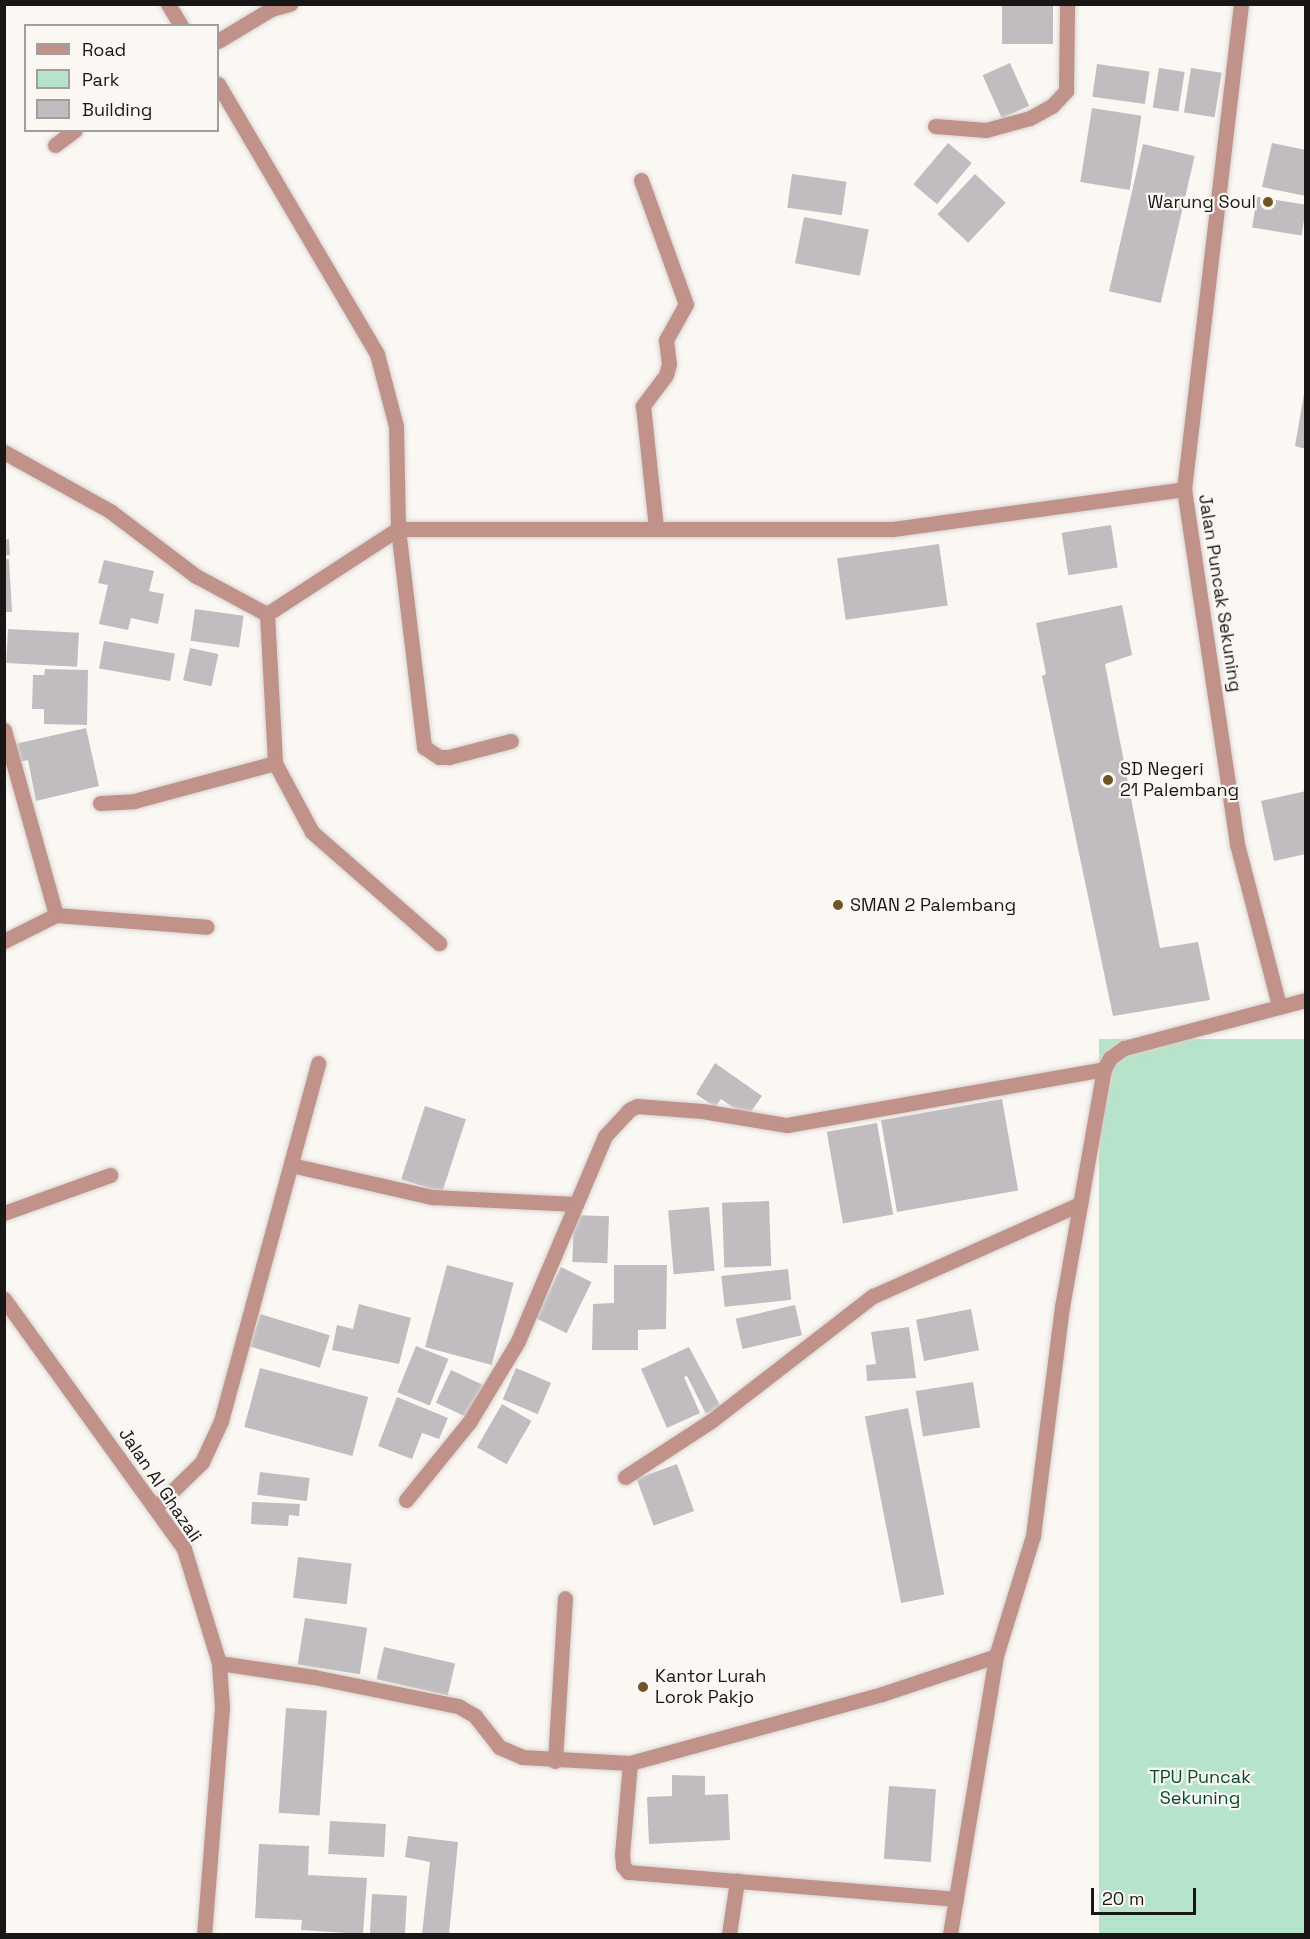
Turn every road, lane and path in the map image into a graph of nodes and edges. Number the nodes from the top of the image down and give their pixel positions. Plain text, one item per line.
1 (168, 4) edge
2 (290, 4) edge
3 (1067, 4) edge
4 (1241, 4) edge
5 (180, 24) edge
6 (219, 40) edge
7 (219, 86) edge
8 (935, 126) dead end
9 (72, 132) edge
10 (56, 145) dead end
11 (641, 180) dead end
12 (4, 452) edge
13 (1184, 489) junction
14 (656, 527) junction
15 (398, 529) junction
16 (267, 614) junction
17 (4, 730) edge
18 (512, 741) dead end
19 (275, 763) junction
20 (100, 803) dead end
21 (56, 915) junction
22 (207, 927) dead end
23 (4, 941) edge
24 (439, 943) dead end
25 (1305, 1000) edge
26 (1278, 1005) junction
27 (318, 1063) dead end
28 (1104, 1069) junction
29 (291, 1165) junction
30 (110, 1175) dead end
31 (576, 1204) junction
32 (1080, 1204) junction
33 (4, 1213) edge
34 (4, 1299) edge
35 (625, 1477) dead end
36 (406, 1500) dead end
37 (155, 1508) junction
38 (565, 1598) dead end
39 (996, 1656) junction
40 (219, 1663) junction
41 (555, 1761) junction
42 (630, 1763) junction
43 (737, 1881) junction
44 (956, 1899) junction
45 (204, 1935) edge
46 (729, 1935) edge
47 (950, 1935) edge

1 - 5 street
2 - 6 street
3 - 8 street
4 - 13 street, Jalan Puncak Sekuning
7 - 15 street
9 - 10 street
11 - 14 street
12 - 16 street
13 - 14 street
13 - 26 street, Jalan Puncak Sekuning
14 - 15 street
15 - 16 street
15 - 18 street
16 - 19 street
17 - 21 street
19 - 20 street
19 - 24 street
21 - 22 street
21 - 23 street
25 - 26 street
26 - 28 street
27 - 29 street
28 - 31 street
28 - 32 street
29 - 31 street
29 - 37 street
30 - 33 street
31 - 36 street
32 - 35 street
32 - 39 street
34 - 37 street, Jalan Al Ghazali
37 - 40 street, Jalan Al Ghazali
38 - 41 street
39 - 42 street
39 - 44 street
40 - 41 street
40 - 45 street, Jalan Al Ghazali
41 - 42 street
42 - 43 street
43 - 44 street
43 - 46 street
44 - 47 street

